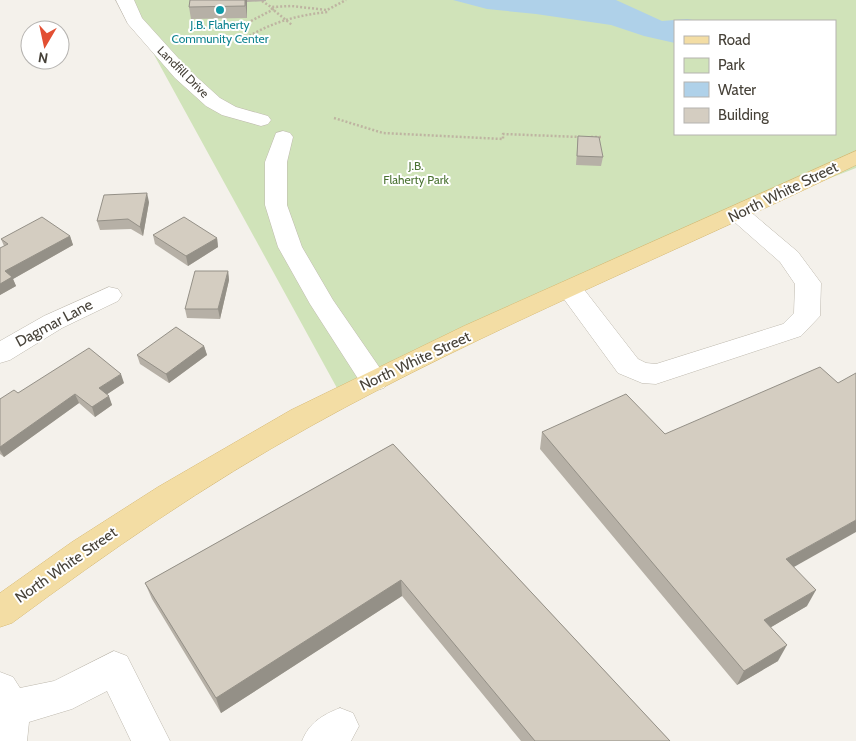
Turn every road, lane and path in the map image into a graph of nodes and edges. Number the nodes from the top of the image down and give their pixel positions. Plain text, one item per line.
1 (125, 0) edge
2 (346, 0) edge
3 (262, 1) dead end
4 (271, 9) junction
5 (328, 12) junction
6 (283, 19) junction
7 (251, 21) dead end
8 (292, 24) dead end
9 (246, 38) dead end
10 (334, 118) dead end
11 (261, 120) dead end
12 (510, 134) junction
13 (283, 137) dead end
14 (601, 137) edge
15 (510, 141) dead end
16 (856, 157) edge
17 (739, 214) junction
18 (570, 289) junction
19 (109, 295) dead end
20 (0, 353) edge
21 (374, 381) junction
22 (0, 612) edge
23 (7, 713) edge
24 (151, 741) edge

1 - 11 street, Landfill Drive
2 - 5 path
3 - 4 path
4 - 5 path
4 - 6 path
4 - 7 path
5 - 6 path
6 - 8 path
6 - 9 path
10 - 12 path
12 - 14 path
12 - 15 path
13 - 21 street
16 - 17 main road, North White Street
17 - 18 main road, North White Street
17 - 18 street
18 - 21 main road, North White Street
19 - 20 street, Dagmar Lane
21 - 22 main road, North White Street
23 - 24 street

